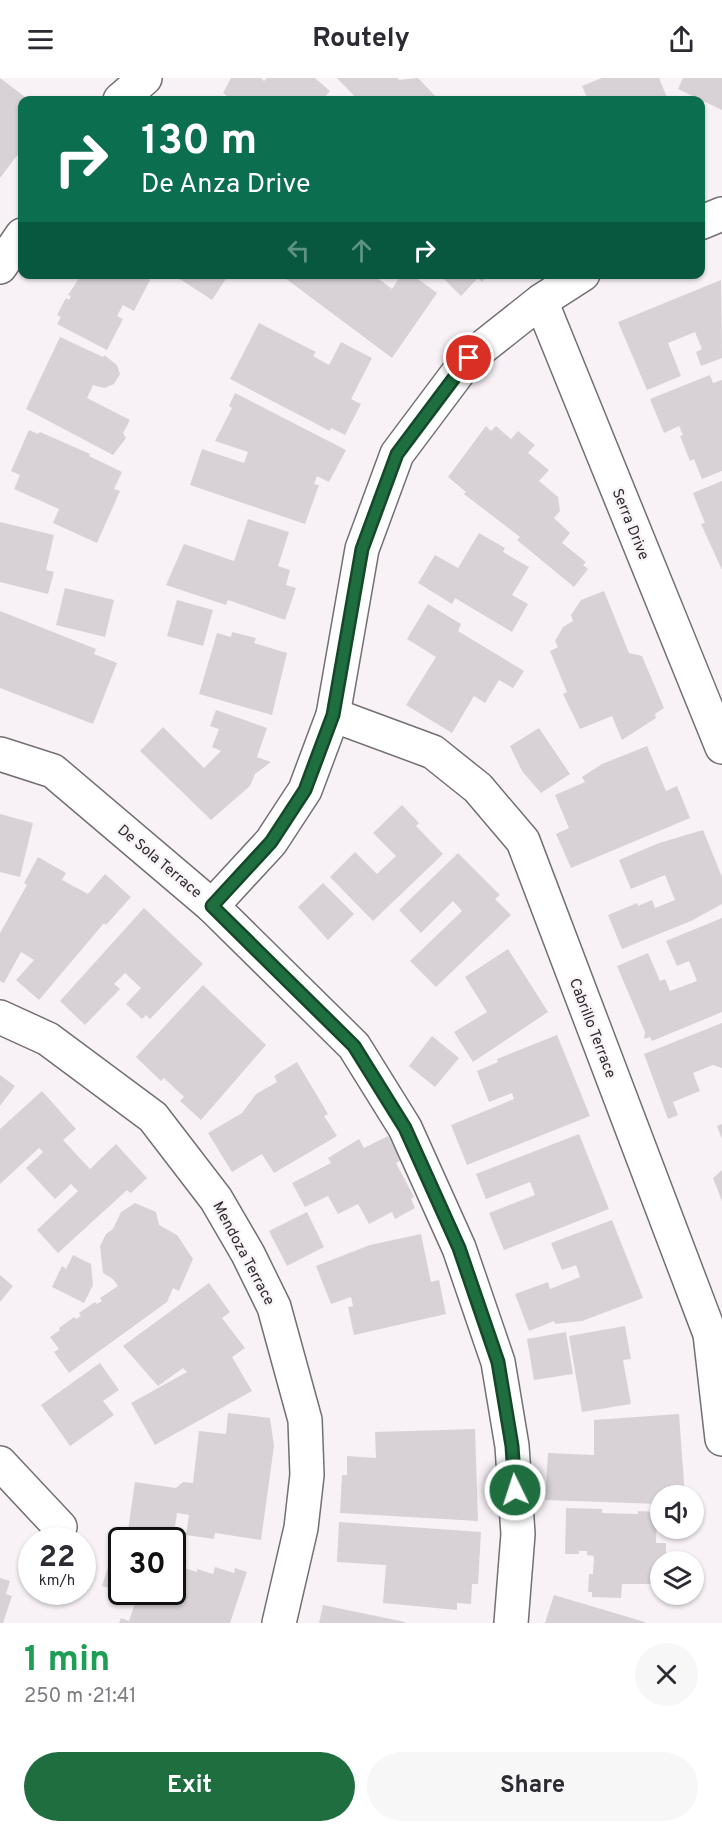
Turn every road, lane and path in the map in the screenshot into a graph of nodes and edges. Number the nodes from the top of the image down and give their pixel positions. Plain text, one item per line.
1 (145, 78) edge
2 (125, 96) edge
3 (722, 214) edge
4 (705, 221) edge
5 (18, 241) edge
6 (0, 267) edge
7 (575, 279) edge
8 (541, 301) junction
9 (333, 715) junction
10 (722, 747) edge
11 (0, 754) edge
12 (212, 906) junction
13 (0, 1017) edge
14 (722, 1438) edge
15 (0, 1463) edge
16 (60, 1527) dead end
17 (279, 1623) edge
18 (511, 1623) edge

1 - 2 street
3 - 4 street
5 - 6 street
7 - 8 street
8 - 9 street
8 - 10 street, Serra Drive
9 - 12 street
9 - 14 street, Cabrillo Terrace
11 - 12 street, De Sola Terrace
12 - 18 street, De Sola Terrace
13 - 17 street, Mendoza Terrace
15 - 16 street

